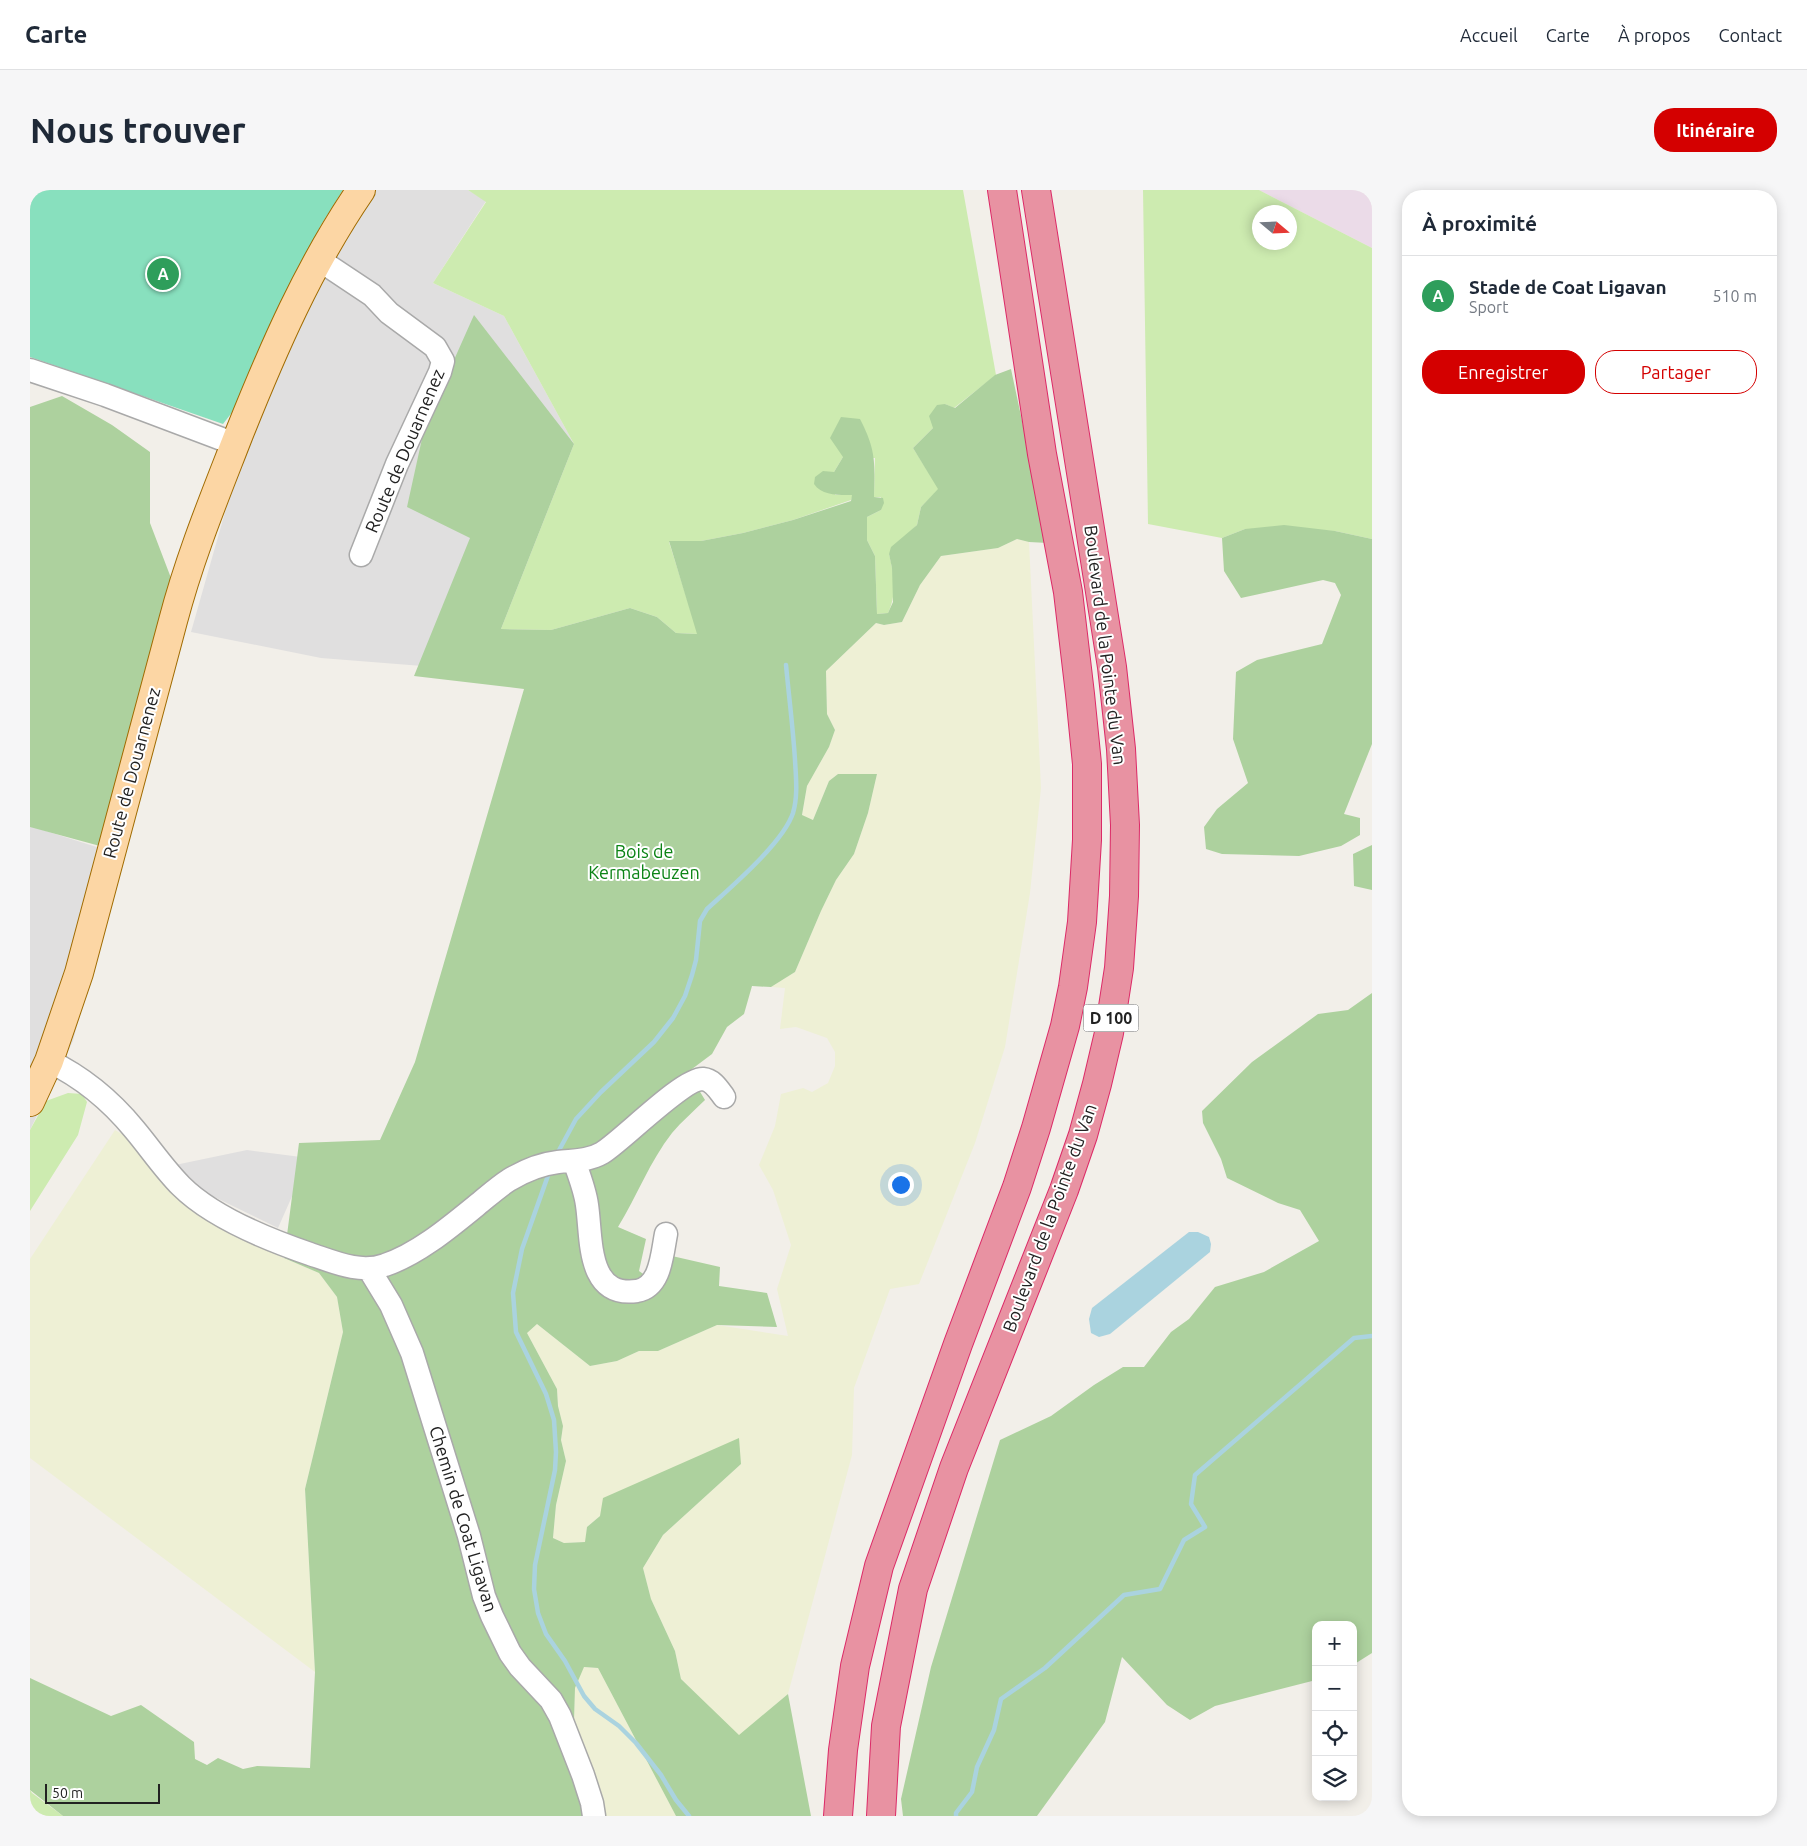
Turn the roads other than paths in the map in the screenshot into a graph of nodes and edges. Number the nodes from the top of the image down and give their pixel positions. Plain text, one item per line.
1 (361, 190) edge
2 (1002, 190) edge
3 (1036, 190) edge
4 (318, 258) junction
5 (30, 370) edge
6 (235, 444) junction
7 (361, 554) dead end
8 (49, 1061) junction
9 (724, 1097) dead end
10 (30, 1102) edge
11 (560, 1162) junction
12 (666, 1234) dead end
13 (369, 1269) junction
14 (594, 1816) edge
15 (838, 1816) edge
16 (881, 1816) edge

1 - 4 main road, Route de Douarnenez
2 - 15 highway, Boulevard de la Pointe du Van / D 100
3 - 16 highway, Boulevard de la Pointe du Van / D 100
4 - 6 main road, Route de Douarnenez
4 - 7 street, Route de Douarnenez
5 - 6 street
6 - 8 main road, Route de Douarnenez
8 - 10 main road, Route de Douarnenez
8 - 13 street
9 - 11 street
11 - 12 street
11 - 13 street
13 - 14 street, Chemin de Coat Ligavan

